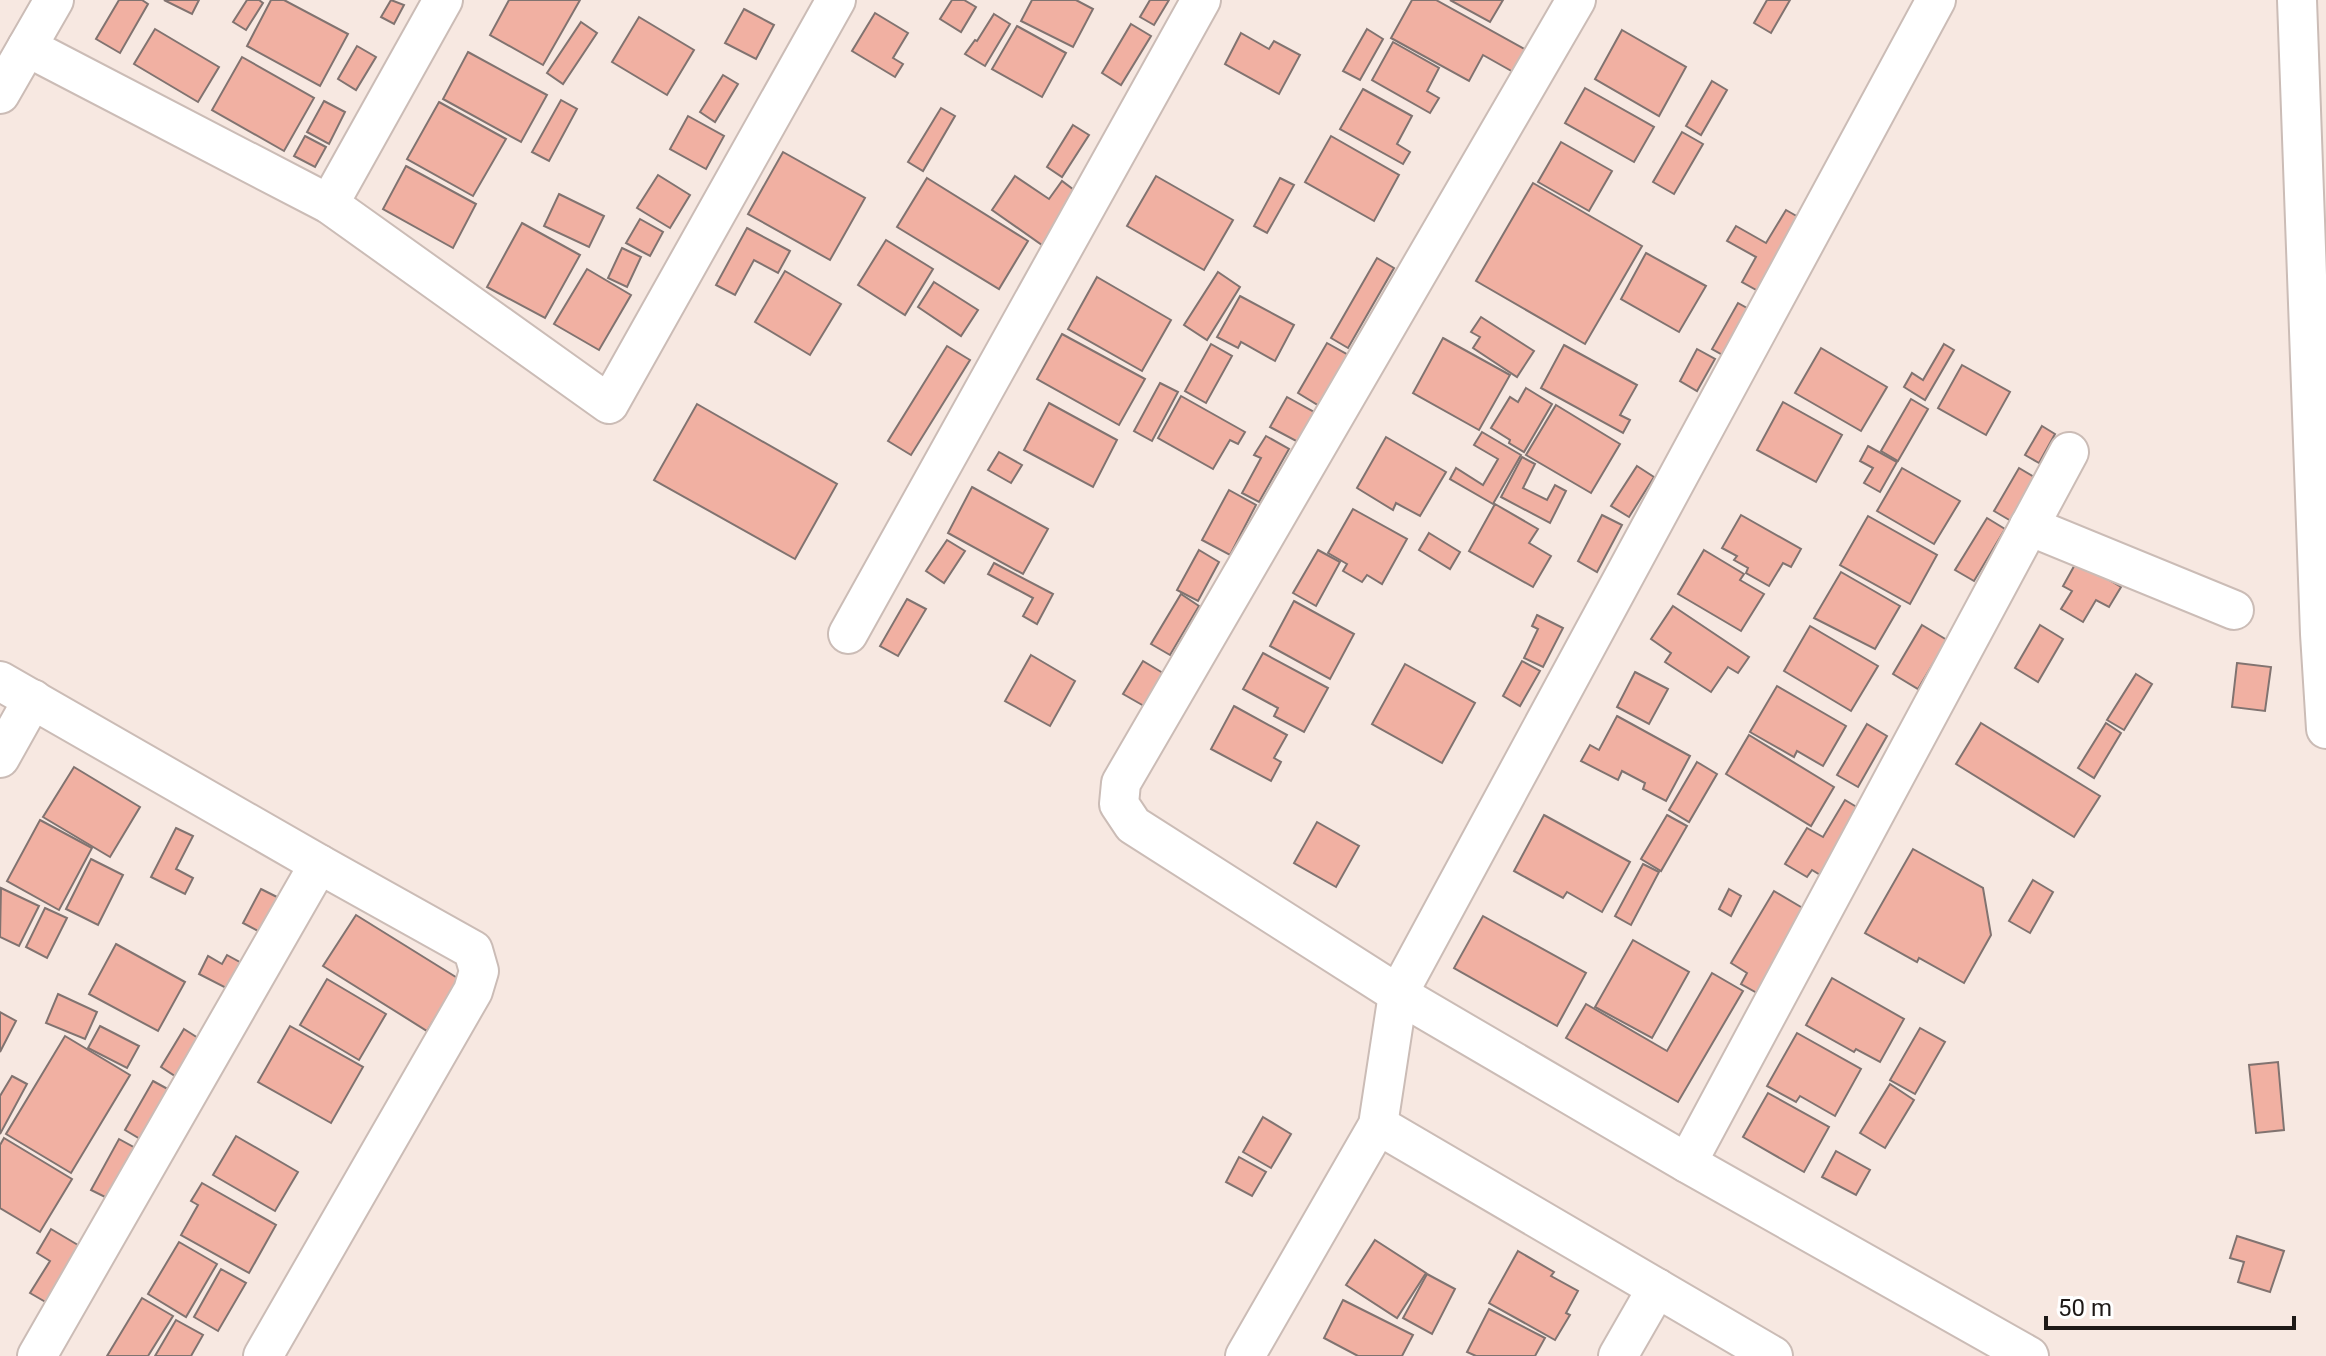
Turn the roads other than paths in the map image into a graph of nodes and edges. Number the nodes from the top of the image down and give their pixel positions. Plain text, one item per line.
1 (54, 0) edge
2 (443, 0) edge
3 (836, 0) edge
4 (1201, 0) edge
5 (1576, 0) edge
6 (1936, 0) edge
7 (2297, 0) edge
8 (27, 47) junction
9 (0, 94) edge
10 (329, 204) junction
11 (2069, 452) dead end
12 (2029, 526) junction
13 (2234, 610) dead end
14 (848, 634) dead end
15 (0, 681) edge
16 (33, 699) junction
17 (2326, 729) edge
18 (0, 758) edge
19 (319, 864) junction
20 (1398, 994) junction
21 (1378, 1125) junction
22 (1687, 1163) junction
23 (1657, 1288) junction
24 (2010, 1352) edge
25 (37, 1356) edge
26 (263, 1356) edge
27 (1245, 1356) edge
28 (1618, 1356) edge
29 (1773, 1356) edge

1 - 8 street
2 - 10 street
3 - 10 street
4 - 14 street
5 - 20 street
6 - 20 street
7 - 17 street
8 - 9 street
8 - 10 street
11 - 12 street
12 - 13 street
12 - 22 street
15 - 16 street
16 - 18 street
16 - 19 street
19 - 25 street
19 - 26 street
20 - 21 street
20 - 22 street
21 - 23 street
21 - 27 street
22 - 24 street
23 - 28 street
23 - 29 street

